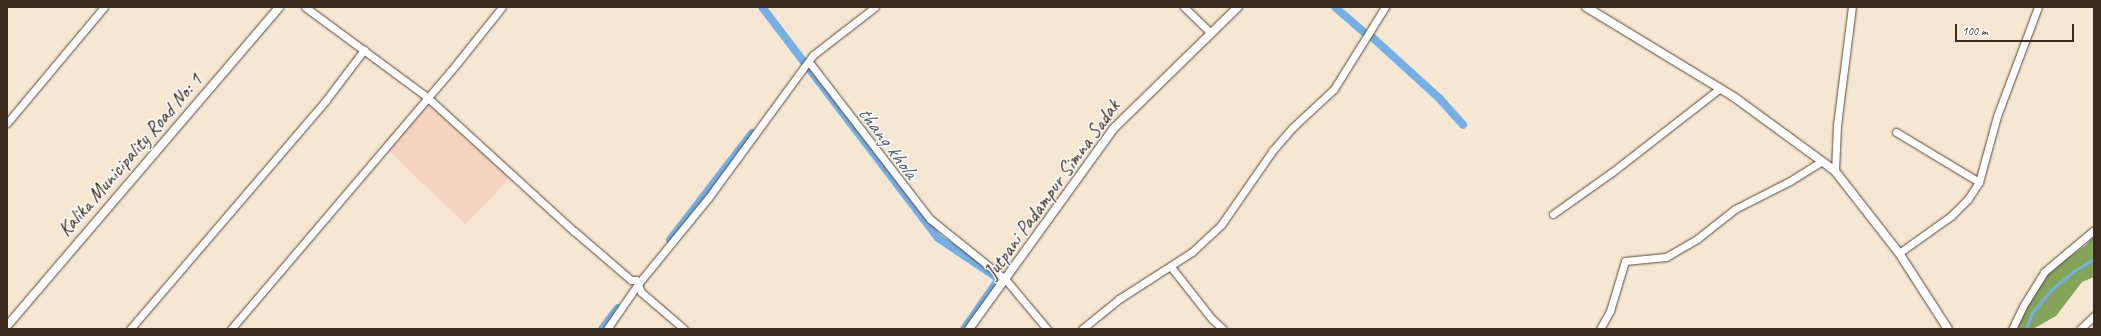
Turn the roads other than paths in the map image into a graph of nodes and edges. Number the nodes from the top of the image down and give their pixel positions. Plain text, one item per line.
1 (104, 7) edge
2 (279, 7) edge
3 (305, 7) edge
4 (502, 7) edge
5 (875, 7) edge
6 (1184, 7) edge
7 (1238, 7) edge
8 (1385, 7) edge
9 (1586, 7) edge
10 (1852, 7) edge
11 (2038, 7) edge
12 (1210, 32) junction
13 (364, 50) junction
14 (808, 62) junction
15 (1720, 88) junction
16 (427, 97) junction
17 (7, 123) edge
18 (1896, 132) dead end
19 (1820, 162) junction
20 (1835, 171) junction
21 (1979, 182) junction
22 (1552, 214) dead end
23 (2094, 230) edge
24 (1899, 253) junction
25 (1171, 266) junction
26 (1006, 280) junction
27 (637, 282) junction
28 (2094, 316) edge
29 (7, 326) edge
30 (130, 329) edge
31 (231, 329) edge
32 (607, 329) edge
33 (684, 329) edge
34 (969, 329) edge
35 (1047, 329) edge
36 (1082, 329) edge
37 (1223, 329) edge
38 (1600, 329) edge
39 (1948, 329) edge
40 (2012, 329) edge
41 (2080, 329) edge

1 - 17 street
2 - 29 street, Kalika Municipality Road No: 1
3 - 13 street
4 - 16 street
5 - 14 street
6 - 12 street
7 - 12 street, Jutpani Padampur Simna Sadak
8 - 25 street
9 - 15 street
10 - 20 street
11 - 21 street
12 - 26 street, Jutpani Padampur Simna Sadak
13 - 16 street
13 - 30 street
14 - 26 street
14 - 27 street
15 - 19 street
15 - 22 street
16 - 27 street
16 - 31 street
18 - 21 street
19 - 20 street
19 - 38 street
20 - 24 street
21 - 24 street
23 - 40 street
24 - 39 street
25 - 36 street
25 - 37 street
26 - 34 street, Jutpani Padampur Simna Sadak
26 - 35 street
27 - 32 street
27 - 33 street
28 - 41 street

